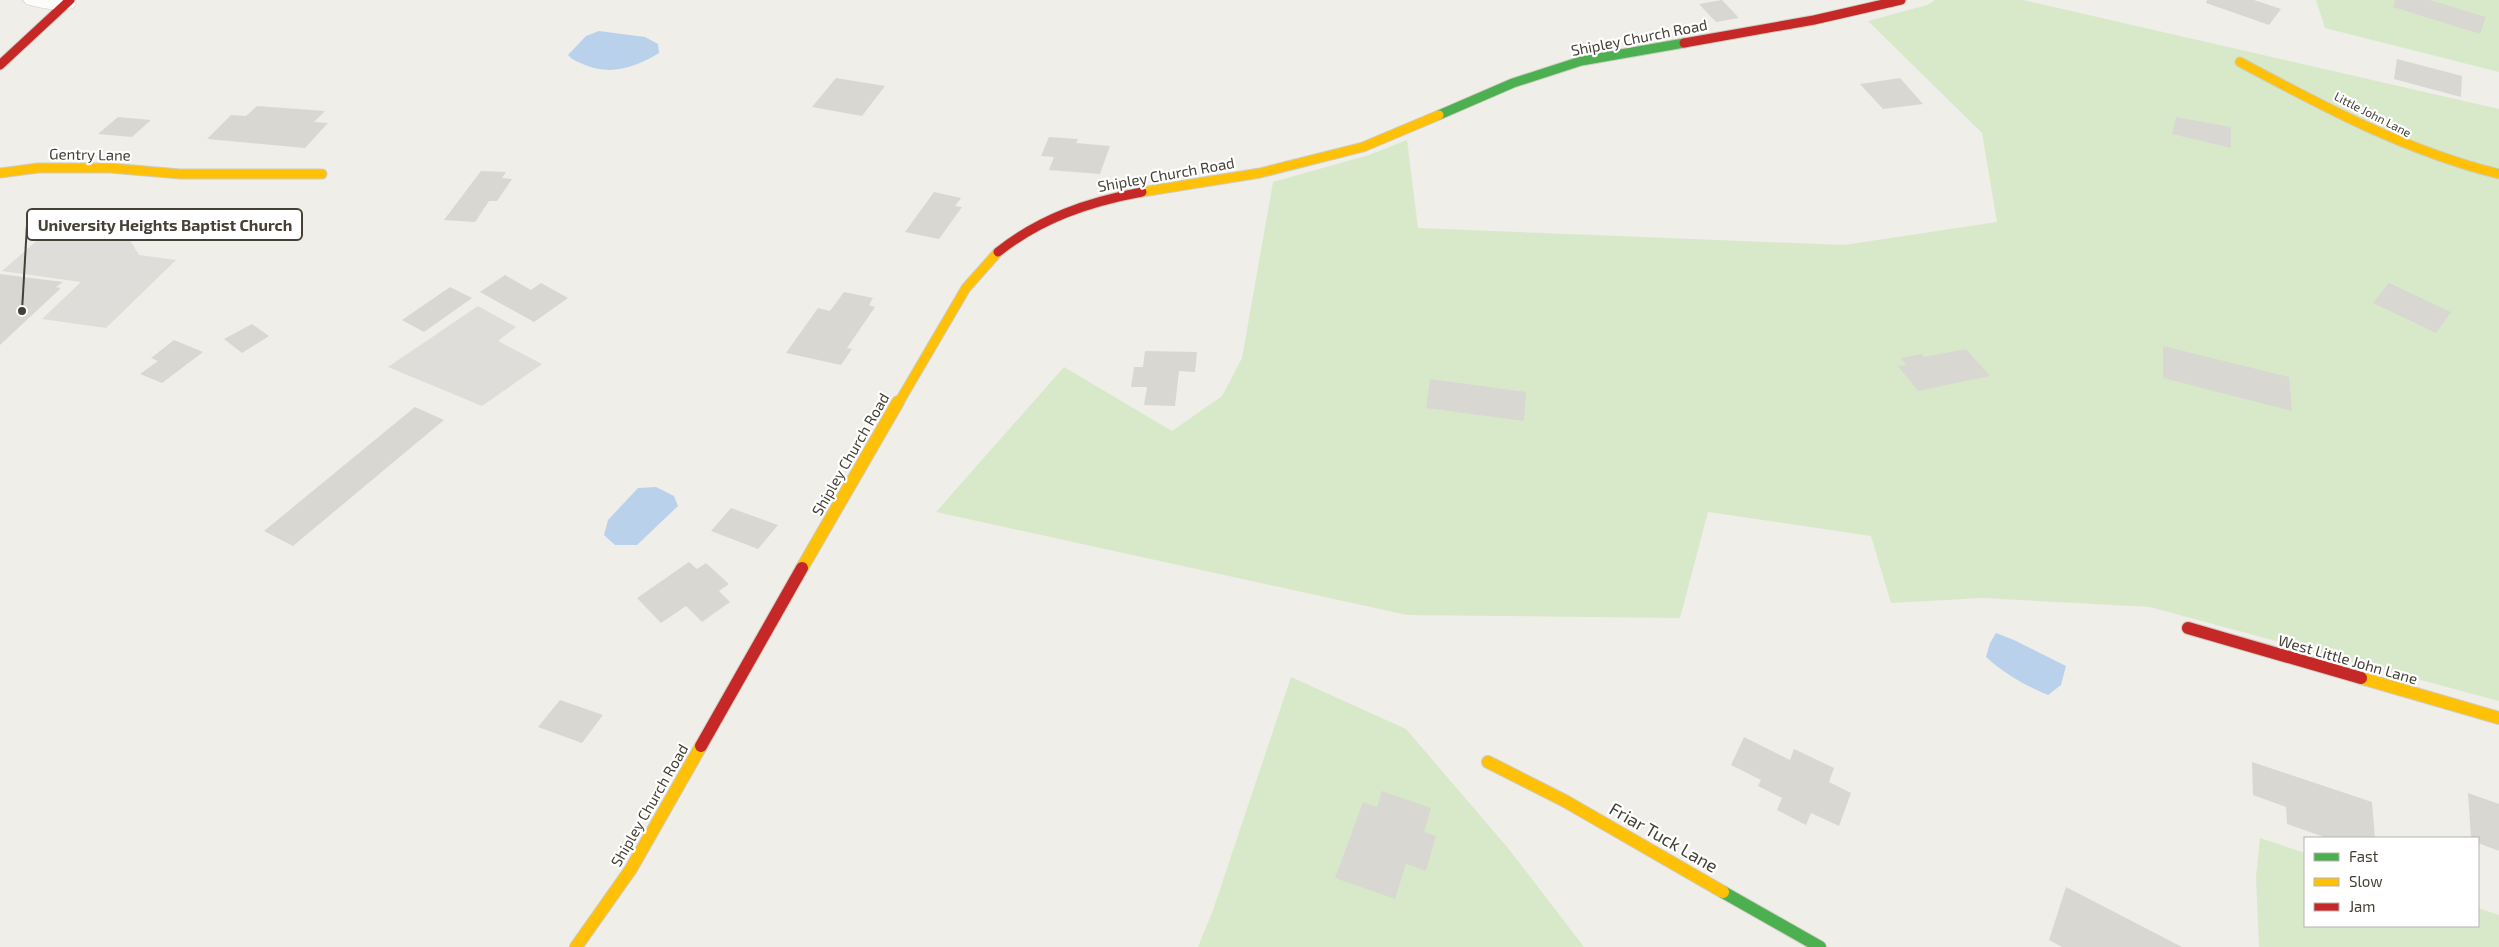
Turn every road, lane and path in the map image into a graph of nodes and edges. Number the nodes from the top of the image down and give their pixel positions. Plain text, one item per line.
1 (33, 0) edge
2 (1901, 0) edge
3 (68, 2) edge
4 (2240, 62) dead end
5 (0, 65) edge
6 (0, 174) edge
7 (322, 174) dead end
8 (2499, 174) edge
9 (2188, 628) dead end
10 (2499, 718) edge
11 (1488, 762) dead end
12 (576, 947) edge
13 (1820, 947) edge

1 - 3 street
2 - 12 street, Shipley Church Road
3 - 5 street
4 - 8 street, Little John Lane
6 - 7 street, Gentry Lane
9 - 10 street, West Little John Lane
11 - 13 street, Friar Tuck Lane

